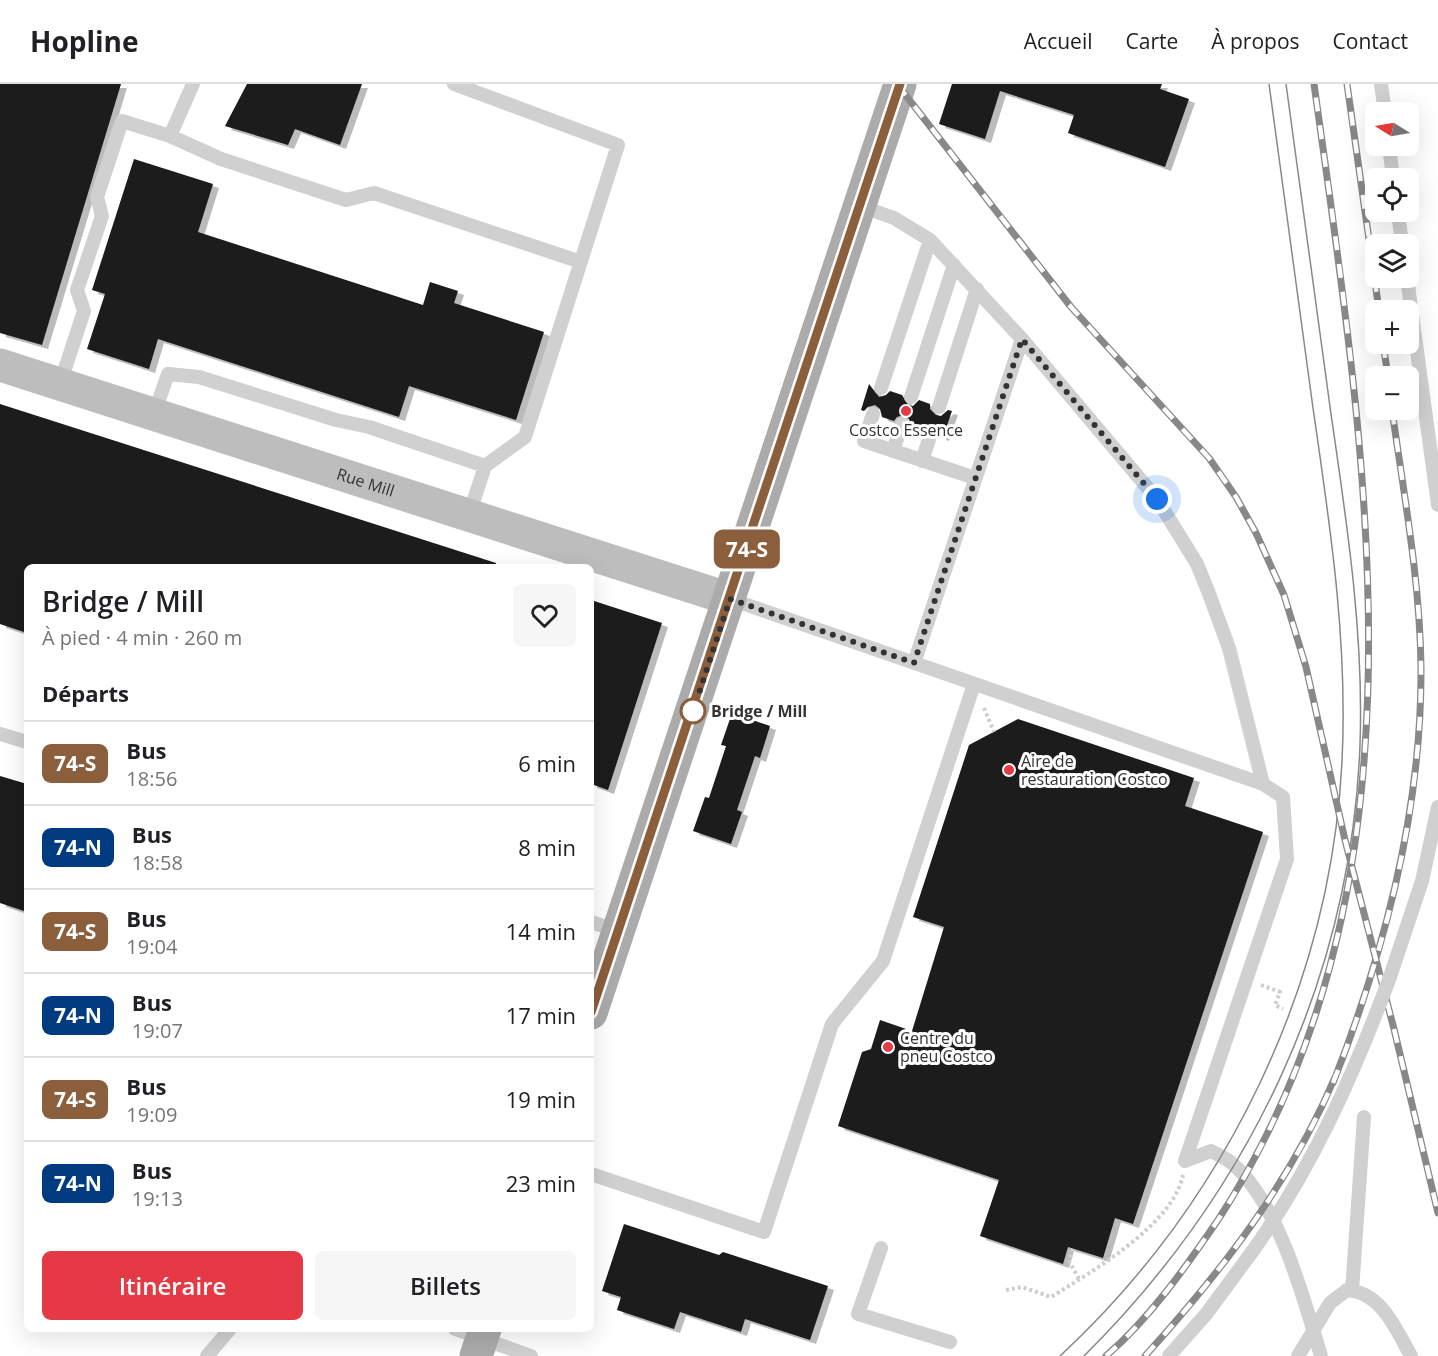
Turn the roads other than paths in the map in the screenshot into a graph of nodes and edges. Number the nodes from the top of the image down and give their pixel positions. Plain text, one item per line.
1 (193, 84) edge
2 (454, 84) edge
3 (1381, 84) edge
4 (898, 85) edge
5 (1384, 102) edge
6 (170, 136) junction
7 (859, 206) junction
8 (930, 240) junction
9 (581, 262) junction
10 (954, 265) junction
11 (1408, 288) edge
12 (977, 289) junction
13 (1022, 339) junction
14 (0, 364) edge
15 (60, 384) junction
16 (881, 388) dead end
17 (911, 398) dead end
18 (939, 407) dead end
19 (154, 414) junction
20 (873, 414) dead end
21 (902, 424) dead end
22 (931, 433) dead end
23 (893, 451) junction
24 (922, 461) junction
25 (485, 466) junction
26 (975, 478) junction
27 (1438, 504) edge
28 (469, 515) junction
29 (730, 599) junction
30 (914, 663) junction
31 (974, 684) junction
32 (0, 734) edge
33 (24, 741) edge
34 (1263, 784) junction
35 (1438, 807) edge
36 (605, 927) edge
37 (594, 994) edge
38 (1364, 1117) dead end
39 (594, 1175) edge
40 (881, 1248) dead end
41 (1352, 1291) junction
42 (227, 1332) edge
43 (1314, 1333) junction
44 (474, 1338) edge
45 (950, 1342) dead end
46 (207, 1356) edge
47 (531, 1356) edge
48 (1169, 1356) edge
49 (1298, 1356) edge
50 (1321, 1356) edge
51 (1412, 1356) edge

1 - 6 lane
2 - 9 lane
3 - 5 lane
4 - 7 main road
6 - 9 lane
6 - 15 lane
7 - 8 lane
7 - 29 main road
8 - 10 lane
8 - 16 lane
9 - 25 lane
10 - 12 lane
10 - 17 lane
11 - 27 lane
12 - 13 lane
12 - 18 lane
13 - 26 lane
13 - 34 lane
14 - 15 street, Rue Mill
15 - 19 street, Rue Mill
19 - 25 lane
19 - 28 street, Rue Mill
20 - 23 lane
21 - 23 lane
22 - 24 lane
23 - 24 lane
24 - 26 lane
25 - 28 lane
26 - 30 lane
28 - 29 street, Rue Mill
29 - 30 lane
29 - 36 main road
30 - 31 lane
31 - 34 lane
31 - 39 lane
32 - 33 lane
34 - 43 lane
35 - 48 lane, bridge
36 - 37 main road
38 - 41 lane
40 - 45 lane
41 - 43 lane
41 - 51 lane
42 - 46 lane
43 - 49 lane
43 - 50 lane
44 - 47 lane

